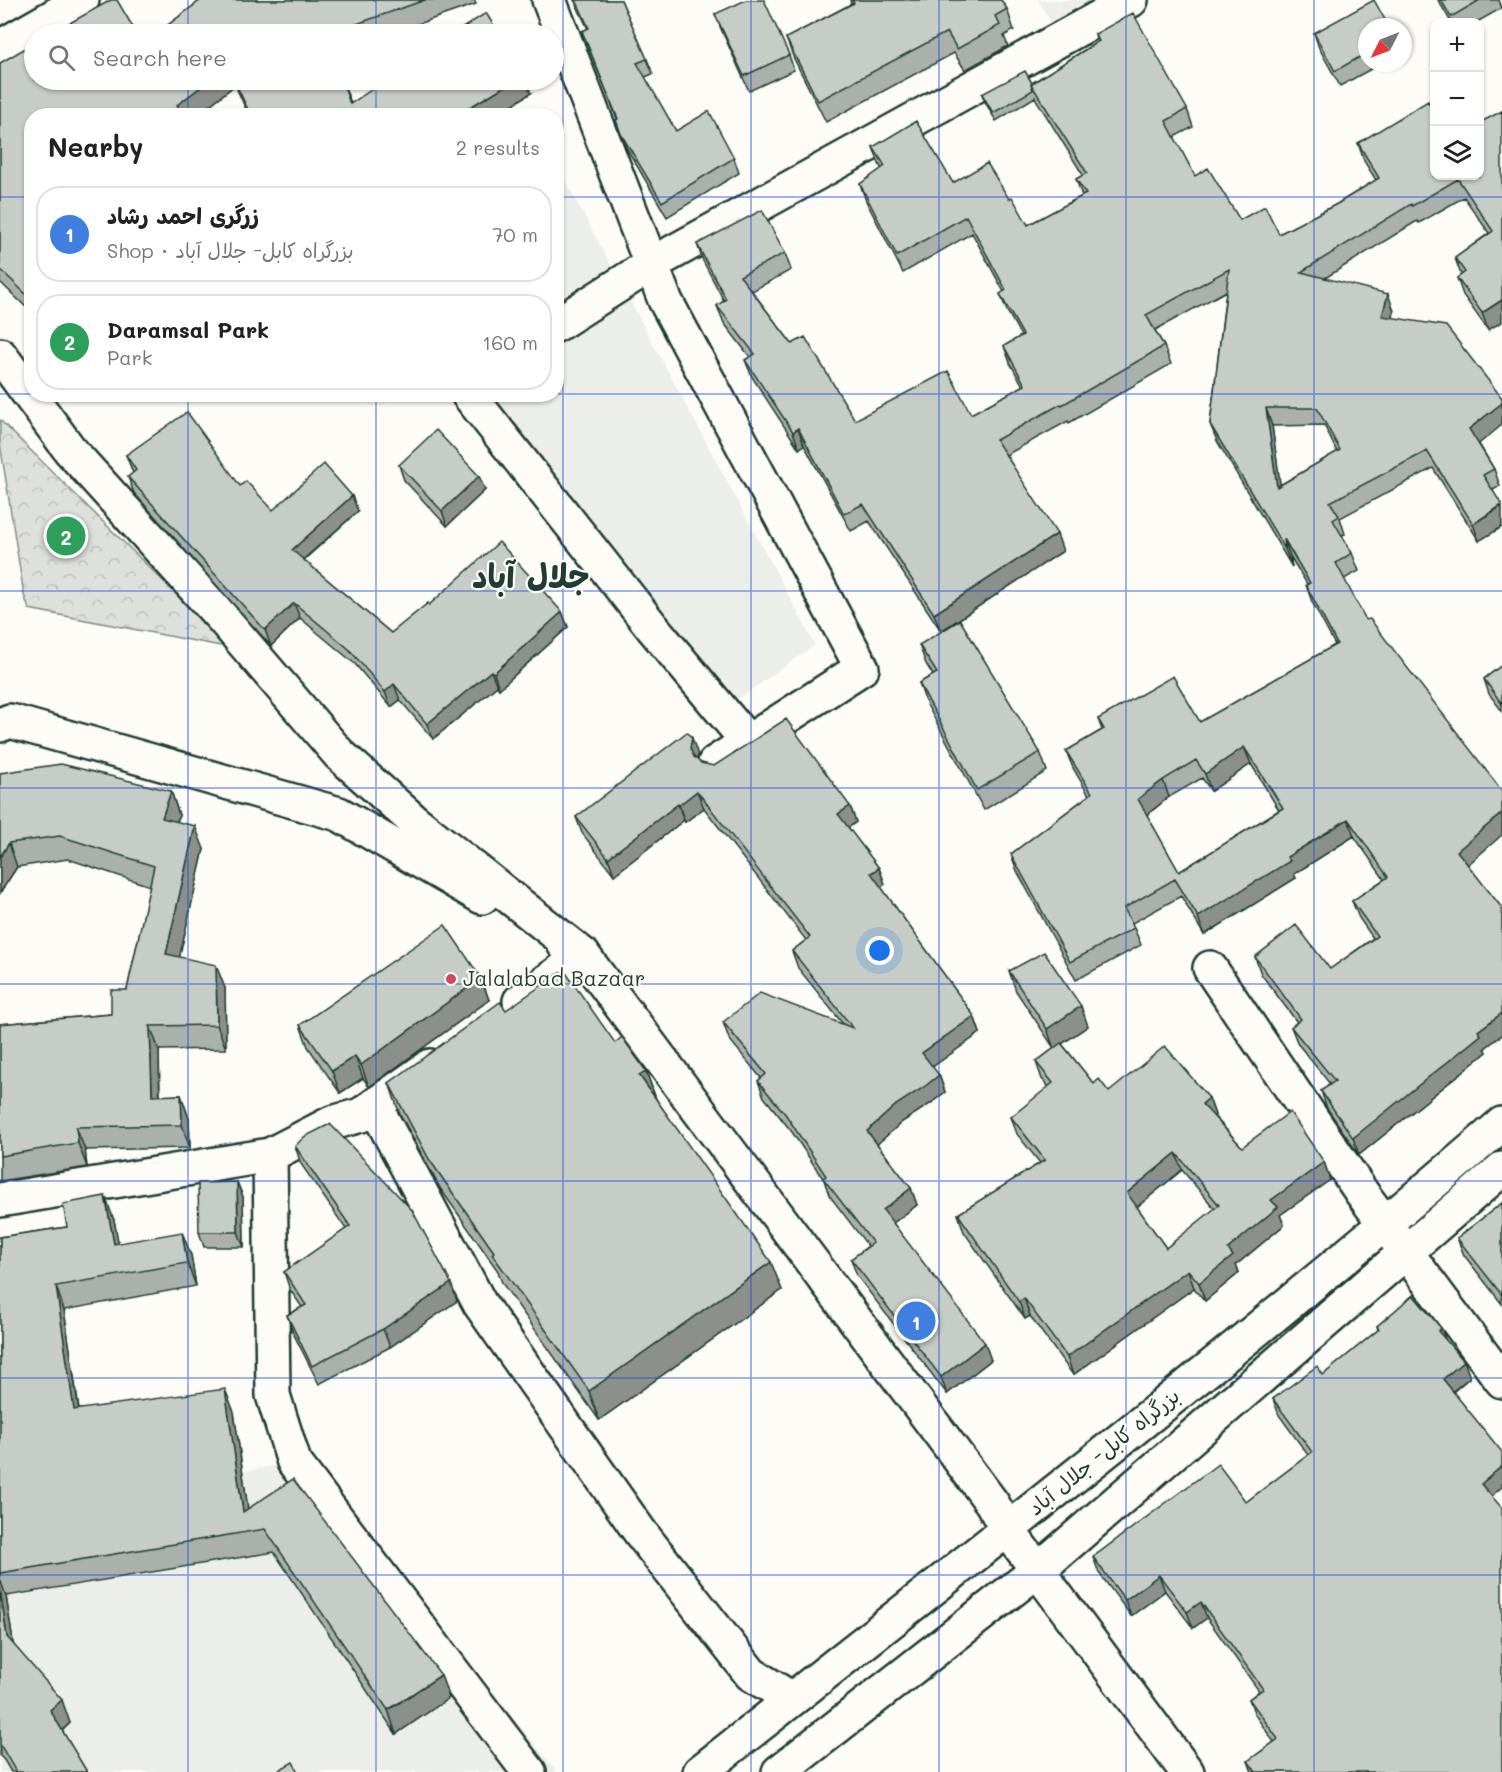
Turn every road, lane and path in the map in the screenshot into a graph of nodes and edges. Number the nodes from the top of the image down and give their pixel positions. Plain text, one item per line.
1 (82, 0) edge
2 (549, 0) edge
3 (1131, 0) edge
4 (40, 24) edge
5 (558, 24) edge
6 (24, 33) edge
7 (564, 39) edge
8 (0, 47) edge
9 (650, 265) junction
10 (564, 320) edge
11 (0, 355) edge
12 (24, 388) edge
13 (35, 402) edge
14 (474, 402) edge
15 (0, 725) edge
16 (748, 742) junction
17 (715, 762) edge
18 (584, 955) junction
19 (1210, 968) dead end
20 (498, 1017) edge
21 (451, 1051) edge
22 (375, 1106) junction
23 (1502, 1124) edge
24 (270, 1155) junction
25 (1502, 1169) edge
26 (0, 1200) edge
27 (1385, 1225) junction
28 (1406, 1254) junction
29 (1502, 1381) edge
30 (1007, 1529) junction
31 (1038, 1570) junction
32 (792, 1699) junction
33 (529, 1772) edge
34 (700, 1772) edge
35 (779, 1772) edge
36 (1187, 1772) edge

1 - 4 main road
2 - 5 main road
3 - 9 main road
6 - 8 main road
7 - 9 main road
9 - 10 main road
9 - 16 main road
11 - 12 main road
13 - 18 main road
14 - 16 main road
15 - 18 main road
16 - 17 main road
18 - 20 main road
18 - 30 main road
19 - 27 main road
21 - 22 main road
22 - 24 main road
22 - 32 main road
23 - 27 main road, بزرگراه کابل- جلال آباد
24 - 26 main road
24 - 33 main road
25 - 28 main road, بزرگراه کابل- جلال آباد
27 - 28 main road
27 - 30 main road, بزرگراه کابل- جلال آباد
28 - 29 main road
28 - 31 main road, بزرگراه کابل- جلال آباد
30 - 31 main road
30 - 32 main road, بزرگراه کابل- جلال آباد
31 - 35 main road, بزرگراه کابل- جلال آباد
31 - 36 main road
32 - 34 main road, بزرگراه کابل- جلال آباد

